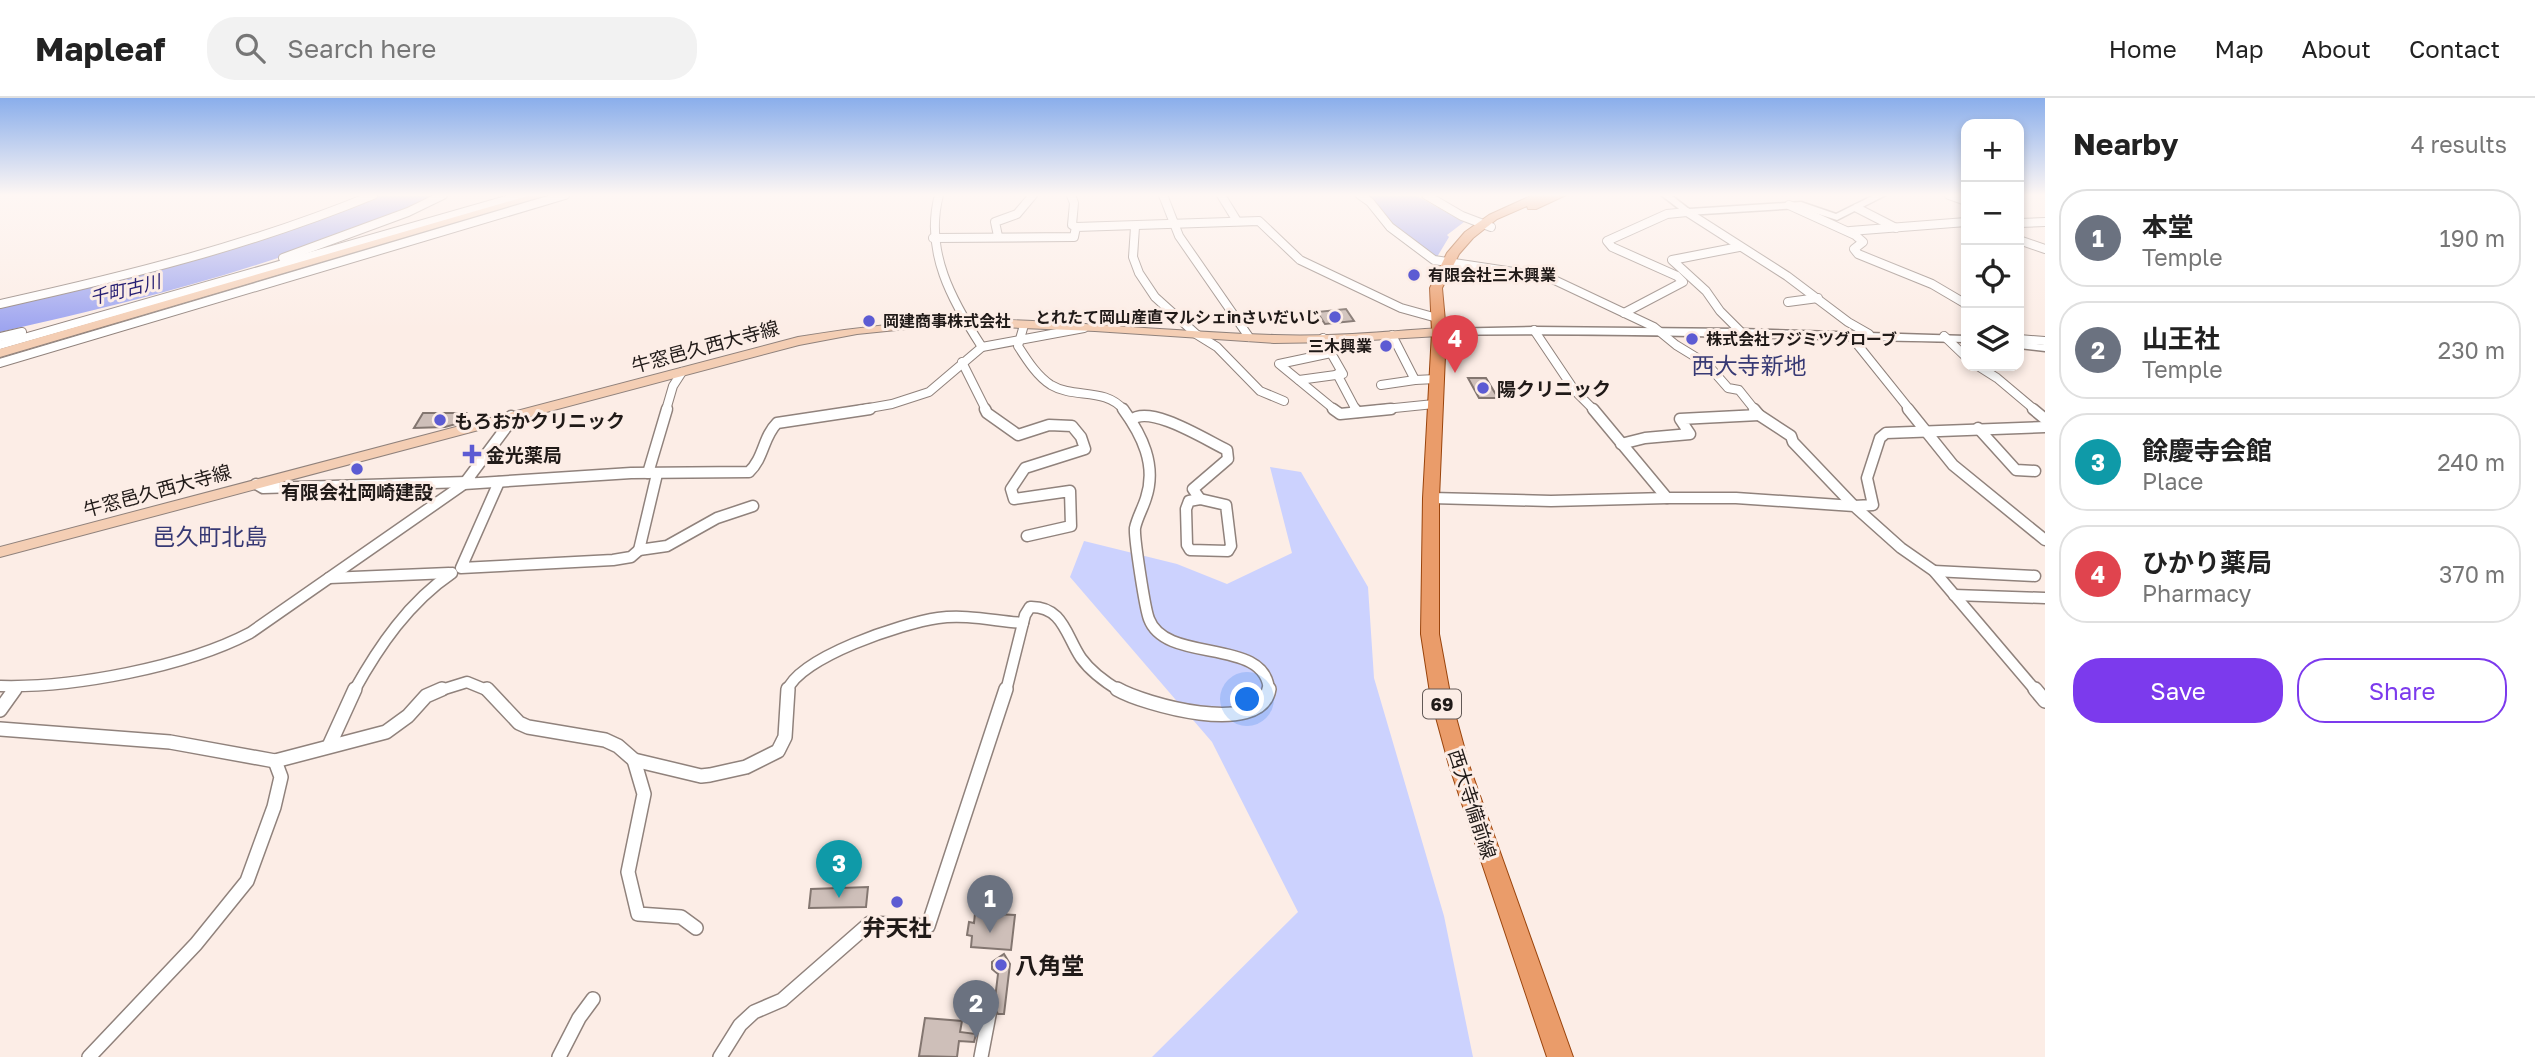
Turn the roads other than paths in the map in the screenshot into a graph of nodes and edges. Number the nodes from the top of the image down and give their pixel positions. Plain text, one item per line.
1 (248, 240) edge
2 (334, 240) edge
3 (376, 240) edge
4 (387, 240) edge
5 (396, 240) edge
6 (934, 240) edge
7 (1134, 240) edge
8 (1184, 240) edge
9 (1279, 240) edge
10 (1407, 240) edge
11 (1476, 240) edge
12 (1610, 240) edge
13 (1728, 240) edge
14 (1860, 240) edge
15 (2024, 242) edge
16 (1739, 247) junction
17 (2045, 249) edge
18 (1452, 264) junction
19 (1818, 298) junction
20 (1961, 300) edge
21 (1788, 302) dead end
22 (0, 304) edge
23 (114, 311) junction
24 (1624, 313) junction
25 (965, 322) junction
26 (1024, 325) junction
27 (1438, 325) junction
28 (1084, 328) junction
29 (1534, 330) junction
30 (1660, 331) junction
31 (1741, 332) junction
32 (1196, 334) junction
33 (1849, 334) junction
34 (1869, 334) junction
35 (1392, 335) junction
36 (1944, 336) junction
37 (0, 337) edge
38 (1249, 337) junction
39 (1323, 338) junction
40 (1961, 338) edge
41 (1019, 340) junction
42 (2024, 341) edge
43 (0, 345) edge
44 (2024, 345) edge
45 (982, 347) junction
46 (2044, 347) edge
47 (1961, 352) edge
48 (0, 353) edge
49 (1331, 353) junction
50 (962, 362) junction
51 (0, 363) edge
52 (1986, 371) edge
53 (682, 372) junction
54 (1337, 374) junction
55 (1436, 379) junction
56 (1299, 380) junction
57 (1415, 380) junction
58 (1381, 385) dead end
59 (1284, 401) dead end
60 (1434, 404) junction
61 (1357, 412) junction
62 (1759, 415) junction
63 (510, 416) junction
64 (2045, 419) edge
65 (1131, 420) junction
66 (2045, 427) edge
67 (1978, 428) junction
68 (1924, 430) junction
69 (1621, 444) junction
70 (2035, 471) dead end
71 (653, 473) junction
72 (499, 482) junction
73 (465, 483) junction
74 (256, 484) junction
75 (1431, 498) junction
76 (1667, 498) junction
77 (1200, 499) junction
78 (753, 506) dead end
79 (1854, 506) junction
80 (1027, 536) dead end
81 (2045, 540) edge
82 (639, 550) junction
83 (0, 552) edge
84 (457, 571) junction
85 (1934, 571) junction
86 (2035, 576) dead end
87 (330, 578) junction
88 (1954, 595) junction
89 (2045, 598) edge
90 (1023, 623) junction
91 (0, 686) edge
92 (17, 687) junction
93 (2045, 701) edge
94 (0, 710) edge
95 (0, 729) edge
96 (329, 746) junction
97 (634, 760) junction
98 (275, 761) junction
99 (696, 928) dead end
100 (593, 999) dead end
101 (989, 1015) dead end
102 (89, 1057) edge
103 (559, 1057) edge
104 (720, 1057) edge
105 (981, 1057) edge
106 (1560, 1057) edge

1 - 22 street
2 - 23 street
3 - 23 street
4 - 48 main road
5 - 51 street
6 - 25 street
7 - 32 street
8 - 38 street
9 - 27 street
10 - 18 street
11 - 18 main road, 西大寺備前線 / 69
12 - 24 street
13 - 16 street
14 - 20 street
15 - 17 street
16 - 19 street
16 - 31 street
18 - 24 street
18 - 27 main road, 西大寺備前線 / 69
19 - 21 street
19 - 34 street
23 - 37 street
23 - 43 street
24 - 30 street
25 - 26 main road, 牛窓邑久西大寺線
25 - 45 street
25 - 53 main road, 牛窓邑久西大寺線
26 - 28 main road, 牛窓邑久西大寺線
26 - 41 street
27 - 29 street
27 - 35 main road, 牛窓邑久西大寺線
27 - 55 main road, 西大寺備前線 / 69
28 - 32 main road, 牛窓邑久西大寺線
28 - 41 street
29 - 30 street
29 - 69 street
30 - 31 street
30 - 62 street
31 - 33 street
32 - 38 main road, 牛窓邑久西大寺線
32 - 59 street
33 - 34 street
33 - 68 street
34 - 36 street
35 - 39 main road, 牛窓邑久西大寺線
35 - 57 street
36 - 40 street
36 - 47 street
38 - 39 main road, 牛窓邑久西大寺線
39 - 49 street
41 - 45 street
41 - 65 street
42 - 46 street
44 - 46 street
45 - 50 street
49 - 54 street
49 - 56 street
50 - 71 street
50 - 80 street
52 - 64 street
53 - 63 main road, 牛窓邑久西大寺線
53 - 71 street
54 - 56 street
54 - 61 street
55 - 57 street
55 - 60 main road, 西大寺備前線 / 69
56 - 61 street
57 - 58 street
60 - 61 street
60 - 75 main road, 西大寺備前線 / 69
62 - 69 street
62 - 79 street
63 - 73 street
63 - 74 main road, 牛窓邑久西大寺線
65 - 77 street
65 - 90 street
66 - 67 street
67 - 68 street
67 - 70 street
68 - 79 street
68 - 81 street
69 - 76 street
71 - 72 street
71 - 82 street
72 - 73 street
72 - 84 street
73 - 74 street
73 - 87 street
74 - 83 main road, 牛窓邑久西大寺線
75 - 76 street
75 - 106 main road, 西大寺備前線 / 69
76 - 79 street
77 - 77 street
78 - 82 street
79 - 85 street
82 - 84 street
84 - 87 street
84 - 96 street
85 - 86 street
85 - 88 street
87 - 92 street
88 - 89 street
88 - 93 street
90 - 97 street
90 - 104 street
91 - 92 street
92 - 94 street
95 - 98 street
96 - 97 street
96 - 98 street
97 - 99 street
98 - 102 street
100 - 103 street
101 - 105 street

